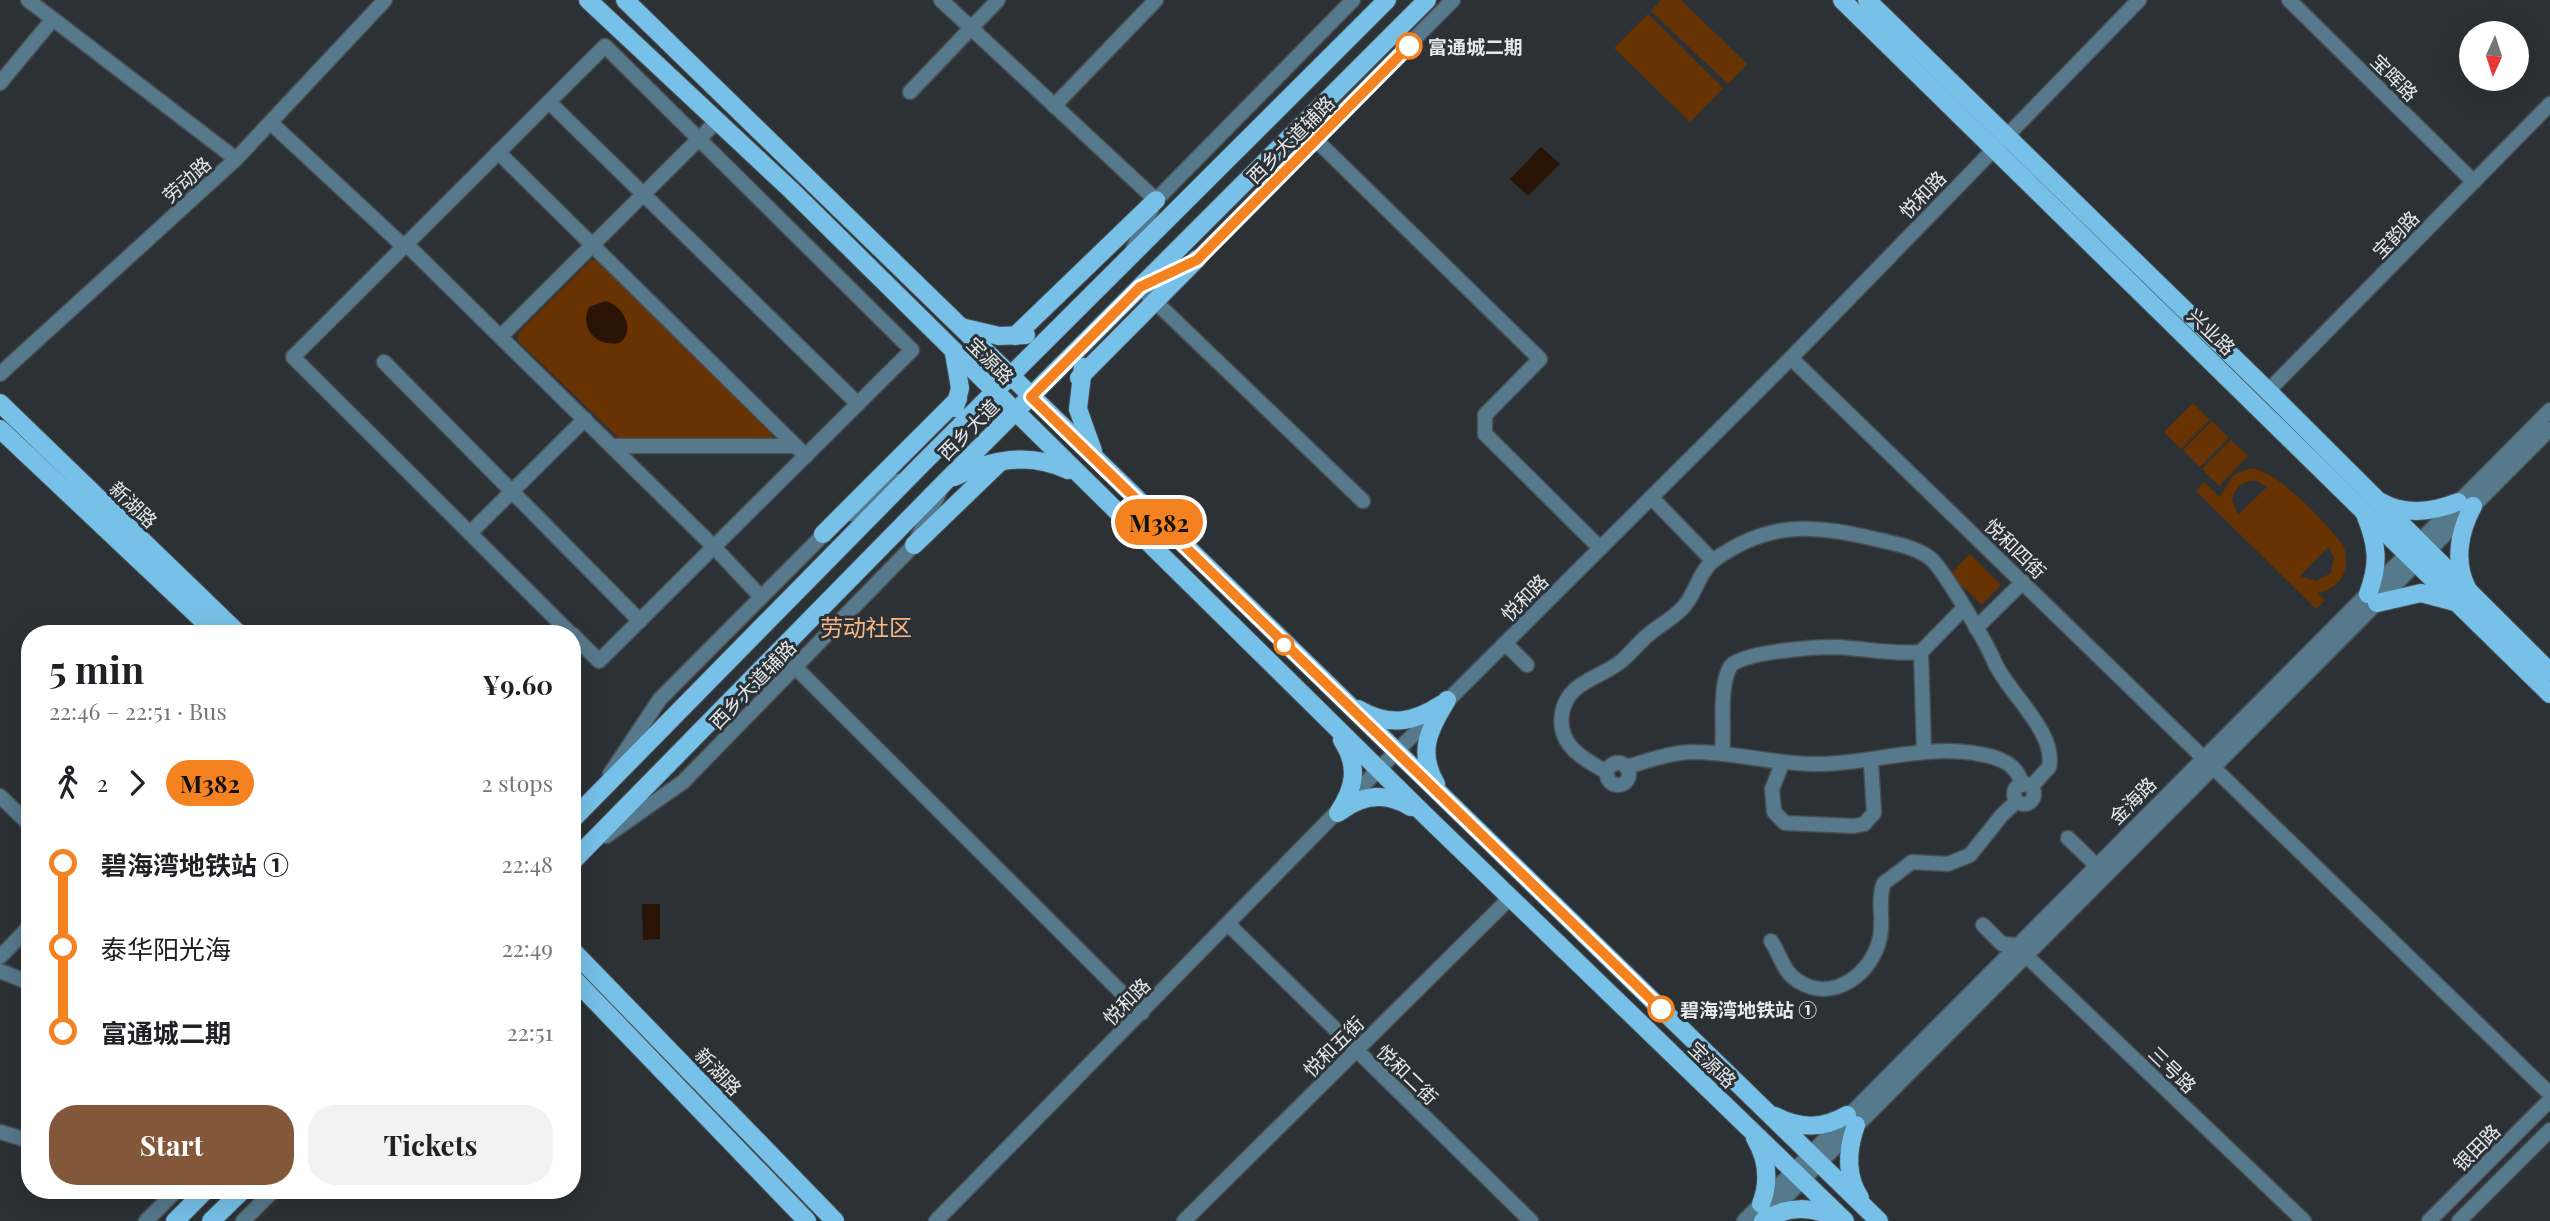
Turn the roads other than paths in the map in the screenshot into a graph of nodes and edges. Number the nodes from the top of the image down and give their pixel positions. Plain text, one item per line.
1 (28, 0) edge
2 (384, 0) edge
3 (588, 0) edge
4 (625, 0) edge
5 (941, 0) edge
6 (998, 0) edge
7 (1156, 0) edge
8 (1353, 0) edge
9 (1387, 0) edge
10 (1427, 0) edge
11 (1453, 0) edge
12 (1842, 0) edge
13 (1867, 0) edge
14 (2139, 0) edge
15 (2289, 0) edge
16 (53, 19) junction
17 (971, 28) junction
18 (0, 83) edge
19 (910, 92) dead end
20 (548, 102) junction
21 (2550, 104) edge
22 (1054, 106) junction
23 (718, 120) junction
24 (271, 123) junction
25 (699, 139) junction
26 (1316, 140) junction
27 (2000, 142) junction
28 (498, 152) junction
29 (236, 159) junction
30 (2473, 182) junction
31 (643, 194) junction
32 (1156, 200) junction
33 (406, 244) junction
34 (592, 245) junction
35 (1128, 258) junction
36 (1197, 260) junction
37 (1140, 287) junction
38 (1155, 302) junction
39 (938, 305) junction
40 (1079, 308) junction
41 (922, 321) junction
42 (1104, 324) junction
43 (958, 326) junction
44 (1015, 336) junction
45 (500, 337) junction
46 (954, 353) junction
47 (1791, 358) junction
48 (384, 362) dead end
49 (0, 373) edge
50 (1010, 377) junction
51 (1079, 378) junction
52 (2268, 391) junction
53 (994, 393) junction
54 (1031, 397) junction
55 (958, 399) junction
56 (0, 403) edge
57 (858, 404) junction
58 (2550, 410) edge
59 (1014, 413) junction
60 (585, 419) junction
61 (0, 429) edge
62 (2550, 429) edge
63 (612, 446) junction
64 (800, 451) junction
65 (1001, 461) junction
66 (922, 464) junction
67 (1107, 471) junction
68 (945, 482) junction
69 (1093, 488) junction
70 (512, 491) junction
71 (1651, 497) junction
72 (1363, 501) dead end
73 (2368, 502) junction
74 (2466, 504) junction
75 (470, 533) junction
76 (823, 534) junction
77 (915, 545) junction
78 (715, 547) junction
79 (1600, 548) junction
80 (2418, 552) junction
81 (1713, 561) junction
82 (2023, 582) junction
83 (761, 597) junction
84 (2373, 598) junction
85 (2464, 598) junction
86 (1963, 608) junction
87 (640, 621) junction
88 (207, 625) edge
89 (230, 625) edge
90 (563, 625) edge
91 (1976, 628) junction
92 (581, 643) edge
93 (1505, 643) junction
94 (1921, 652) junction
95 (1527, 665) dead end
96 (795, 667) junction
97 (2550, 672) edge
98 (2550, 694) edge
99 (1340, 699) junction
100 (1447, 700) junction
101 (1318, 710) junction
102 (1396, 752) junction
103 (1924, 752) junction
104 (1722, 753) junction
105 (2208, 761) junction
106 (1871, 762) junction
107 (1782, 764) junction
108 (1379, 769) junction
109 (2026, 786) junction
110 (0, 796) edge
111 (593, 799) junction
112 (1453, 806) junction
113 (581, 812) edge
114 (1338, 813) junction
115 (21, 816) edge
116 (1427, 817) junction
117 (2068, 838) dead end
118 (581, 853) edge
119 (581, 854) edge
120 (2100, 869) junction
121 (1510, 898) junction
122 (1229, 925) junction
123 (1983, 925) dead end
124 (21, 935) edge
125 (1771, 941) dead end
126 (2021, 950) junction
127 (0, 957) edge
128 (581, 957) edge
129 (0, 971) edge
130 (21, 979) edge
131 (581, 986) edge
132 (1142, 1013) junction
133 (1356, 1050) junction
134 (2550, 1094) edge
135 (2550, 1100) edge
136 (1757, 1102) junction
137 (1852, 1120) junction
138 (1748, 1126) junction
139 (2550, 1130) edge
140 (0, 1132) edge
141 (21, 1139) edge
142 (1814, 1159) junction
143 (1798, 1176) junction
144 (168, 1199) edge
145 (197, 1199) edge
146 (234, 1199) edge
147 (265, 1199) edge
148 (1762, 1215) edge
149 (1873, 1215) edge
150 (146, 1221) edge
151 (175, 1221) edge
152 (211, 1221) edge
153 (243, 1221) edge
154 (807, 1221) edge
155 (835, 1221) edge
156 (936, 1221) edge
157 (1184, 1221) edge
158 (1531, 1221) edge
159 (1744, 1221) edge
160 (1844, 1221) edge
161 (2304, 1221) edge
162 (2429, 1221) edge
163 (2459, 1221) edge

1 - 16 street
2 - 24 street, 劳动路
3 - 23 main road, 宝源路
4 - 39 main road, 宝源路
5 - 17 street
6 - 17 street
7 - 22 street
8 - 32 street
9 - 35 main road, 西乡大道
10 - 37 main road, 西乡大道
11 - 26 street, 西乡大道辅路
12 - 27 main road, 兴业路
13 - 27 main road, 兴业路
14 - 27 street, 悦和路
15 - 30 street, 宝晖路
16 - 18 street
16 - 29 street
17 - 19 street
17 - 22 street
20 - 25 street
20 - 28 street
20 - 31 street
21 - 30 street, 宝韵路
22 - 32 street
23 - 25 street
23 - 41 main road, 宝源路
24 - 29 street, 劳动路
24 - 33 street
25 - 31 street
25 - 57 street
26 - 36 street, 西乡大道辅路
26 - 79 street
27 - 47 street, 悦和路
27 - 52 main road, 兴业路
27 - 73 main road, 兴业路
28 - 33 street
28 - 34 street
29 - 49 street, 劳动路
30 - 52 street, 宝韵路
31 - 34 street
31 - 57 street
32 - 35 street
32 - 44 main road
33 - 45 street
33 - 75 street
34 - 45 street
34 - 64 street
35 - 40 main road, 西乡大道
36 - 37 street, 西乡大道辅路
36 - 38 main road
37 - 38 street
37 - 42 main road, 西乡大道
38 - 51 main road
38 - 72 street
39 - 41 main road
39 - 43 main road, 宝源路
40 - 44 main road
40 - 50 main road, 西乡大道
41 - 46 main road, 宝源路
42 - 51 main road
42 - 54 main road, 西乡大道
43 - 44 main road
43 - 50 main road, 宝源路
45 - 60 street
46 - 53 main road, 宝源路
46 - 55 main road
47 - 71 street, 悦和路
47 - 82 street, 悦和四街
48 - 70 street
50 - 53 main road, 西乡大道
50 - 54 main road, 宝源路
51 - 67 main road
52 - 73 main road, 兴业路
53 - 59 main road, 宝源路
53 - 66 main road, 西乡大道
54 - 59 main road, 西乡大道
54 - 67 main road, 宝源路
55 - 66 main road
55 - 76 main road
56 - 89 main road, 新湖路
57 - 64 street
58 - 74 street, 金海路
59 - 68 main road, 西乡大道
59 - 69 main road, 宝源路
60 - 63 street
60 - 70 street
61 - 88 main road, 新湖路
62 - 74 street, 金海路
63 - 64 street
63 - 78 street
64 - 78 street
65 - 68 main road
65 - 69 main road
65 - 77 main road
66 - 76 street
66 - 111 main road, 西乡大道
67 - 99 main road, 宝源路
68 - 77 street, 西乡大道辅路
68 - 118 main road, 西乡大道
69 - 101 main road, 宝源路
70 - 75 street
70 - 87 street
71 - 79 street, 悦和路
71 - 81 street
73 - 74 main road
73 - 80 main road, 兴业路
73 - 84 main road
74 - 80 street, 金海路
74 - 85 main road
75 - 90 street
76 - 83 street
77 - 96 street, 西乡大道辅路
78 - 83 street
78 - 87 street
79 - 93 street, 悦和路
80 - 84 street, 金海路
80 - 85 main road, 兴业路
81 - 86 street
81 - 104 street
82 - 91 street
82 - 105 street, 悦和四街
83 - 111 street
84 - 85 main road
84 - 105 street, 金海路
85 - 97 main road, 兴业路
85 - 98 main road, 兴业路
86 - 91 street
86 - 94 street
87 - 92 street
91 - 109 street
93 - 95 street
93 - 100 street, 悦和路
94 - 103 street
94 - 104 street
96 - 119 street, 西乡大道辅路
96 - 132 street
99 - 100 main road
99 - 102 main road, 宝源路
100 - 102 street, 悦和路
100 - 112 main road
101 - 108 main road, 宝源路
101 - 114 main road
102 - 108 street, 悦和路
102 - 112 main road, 宝源路
103 - 106 street
103 - 109 street
104 - 107 street
105 - 120 street, 金海路
105 - 134 street, 悦和四街
106 - 107 street
106 - 107 street
108 - 114 street, 悦和路
108 - 116 main road, 宝源路
109 - 125 street
110 - 115 street
111 - 113 main road, 西乡大道
112 - 136 main road, 宝源路
114 - 116 main road
114 - 122 street, 悦和路
116 - 121 main road, 宝源路
117 - 120 street
120 - 126 street, 金海路
121 - 133 street, 悦和五街
121 - 138 main road, 宝源路
122 - 132 street, 悦和路
122 - 133 street, 悦和二街
123 - 126 street, 三号路
124 - 127 street
126 - 137 street, 金海路
126 - 161 street, 三号路
128 - 155 main road, 新湖路
129 - 130 street
131 - 154 main road
132 - 156 street, 悦和路
133 - 157 street, 悦和五街
133 - 158 street, 悦和二街
135 - 162 street, 银田路
136 - 137 main road
136 - 142 main road, 宝源路
137 - 142 street, 金海路
137 - 149 main road
138 - 143 main road, 宝源路
138 - 148 main road
139 - 163 street, 银田路
140 - 141 street
142 - 143 street, 金海路
142 - 149 main road, 宝源路
143 - 148 street, 金海路
143 - 160 main road, 宝源路
144 - 150 street
145 - 151 main road
146 - 152 main road
147 - 153 street
148 - 159 street, 金海路
148 - 160 main road

